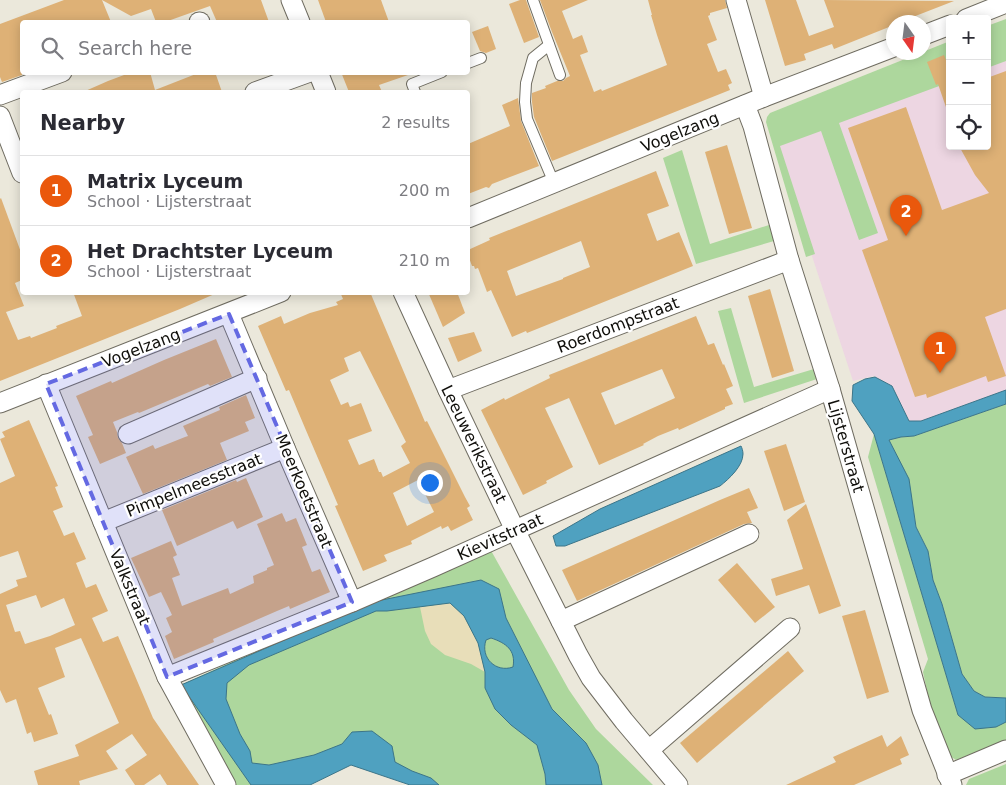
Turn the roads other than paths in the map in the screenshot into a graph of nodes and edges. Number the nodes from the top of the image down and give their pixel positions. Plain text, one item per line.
1 (291, 0) edge
2 (533, 0) edge
3 (736, 0) edge
4 (1006, 3) edge
5 (976, 15) edge
6 (299, 20) edge
7 (946, 27) edge
8 (931, 32) edge
9 (549, 45) junction
10 (886, 50) edge
11 (482, 58) dead end
12 (470, 62) edge
13 (54, 75) edge
14 (302, 75) edge
15 (319, 75) edge
16 (434, 75) edge
17 (560, 75) dead end
18 (260, 90) edge
19 (325, 90) edge
20 (414, 90) edge
21 (0, 95) edge
22 (764, 98) junction
23 (746, 105) junction
24 (0, 116) edge
25 (20, 168) edge
26 (554, 183) junction
27 (470, 217) edge
28 (789, 260) junction
29 (274, 295) edge
30 (404, 295) edge
31 (229, 314) junction
32 (257, 378) junction
33 (46, 384) junction
34 (448, 390) junction
35 (830, 390) junction
36 (0, 403) edge
37 (128, 434) dead end
38 (285, 448) junction
39 (103, 522) junction
40 (515, 530) junction
41 (749, 534) dead end
42 (352, 602) junction
43 (561, 621) junction
44 (790, 628) dead end
45 (167, 677) junction
46 (649, 750) junction
47 (1006, 750) edge
48 (950, 780) edge
49 (226, 785) edge
50 (678, 785) edge

1 - 6 street
2 - 9 lane
3 - 22 street
4 - 5 street
7 - 8 street
9 - 17 lane
9 - 26 lane
10 - 22 street, Vogelzang
11 - 12 lane
13 - 21 street
14 - 18 street
15 - 19 street
16 - 20 lane
22 - 23 street, Vogelzang
23 - 26 street, Vogelzang
23 - 28 street, Lijsterstraat
24 - 25 street
26 - 27 street, Vogelzang
28 - 34 street, Roerdompstraat
28 - 35 street, Lijsterstraat
29 - 31 street, Vogelzang
30 - 34 street, Leeuwerikstraat
31 - 32 street, Meerkoetstraat
31 - 33 street, Vogelzang
32 - 37 street
32 - 38 street, Meerkoetstraat
33 - 36 street, Vogelzang
33 - 39 street, Valkstraat
34 - 40 street, Leeuwerikstraat
35 - 40 street, Kievitstraat
35 - 48 street, Lijsterstraat
38 - 39 street, Pimpelmeesstraat
38 - 42 street, Meerkoetstraat
39 - 45 street, Valkstraat
40 - 42 street, Kievitstraat
40 - 43 street, Leeuwerikstraat
41 - 43 street
42 - 45 street, Kievitstraat
43 - 46 street, Leeuwerikstraat
44 - 46 street
45 - 49 street, Valkstraat
46 - 50 street, Leeuwerikstraat
47 - 48 street

